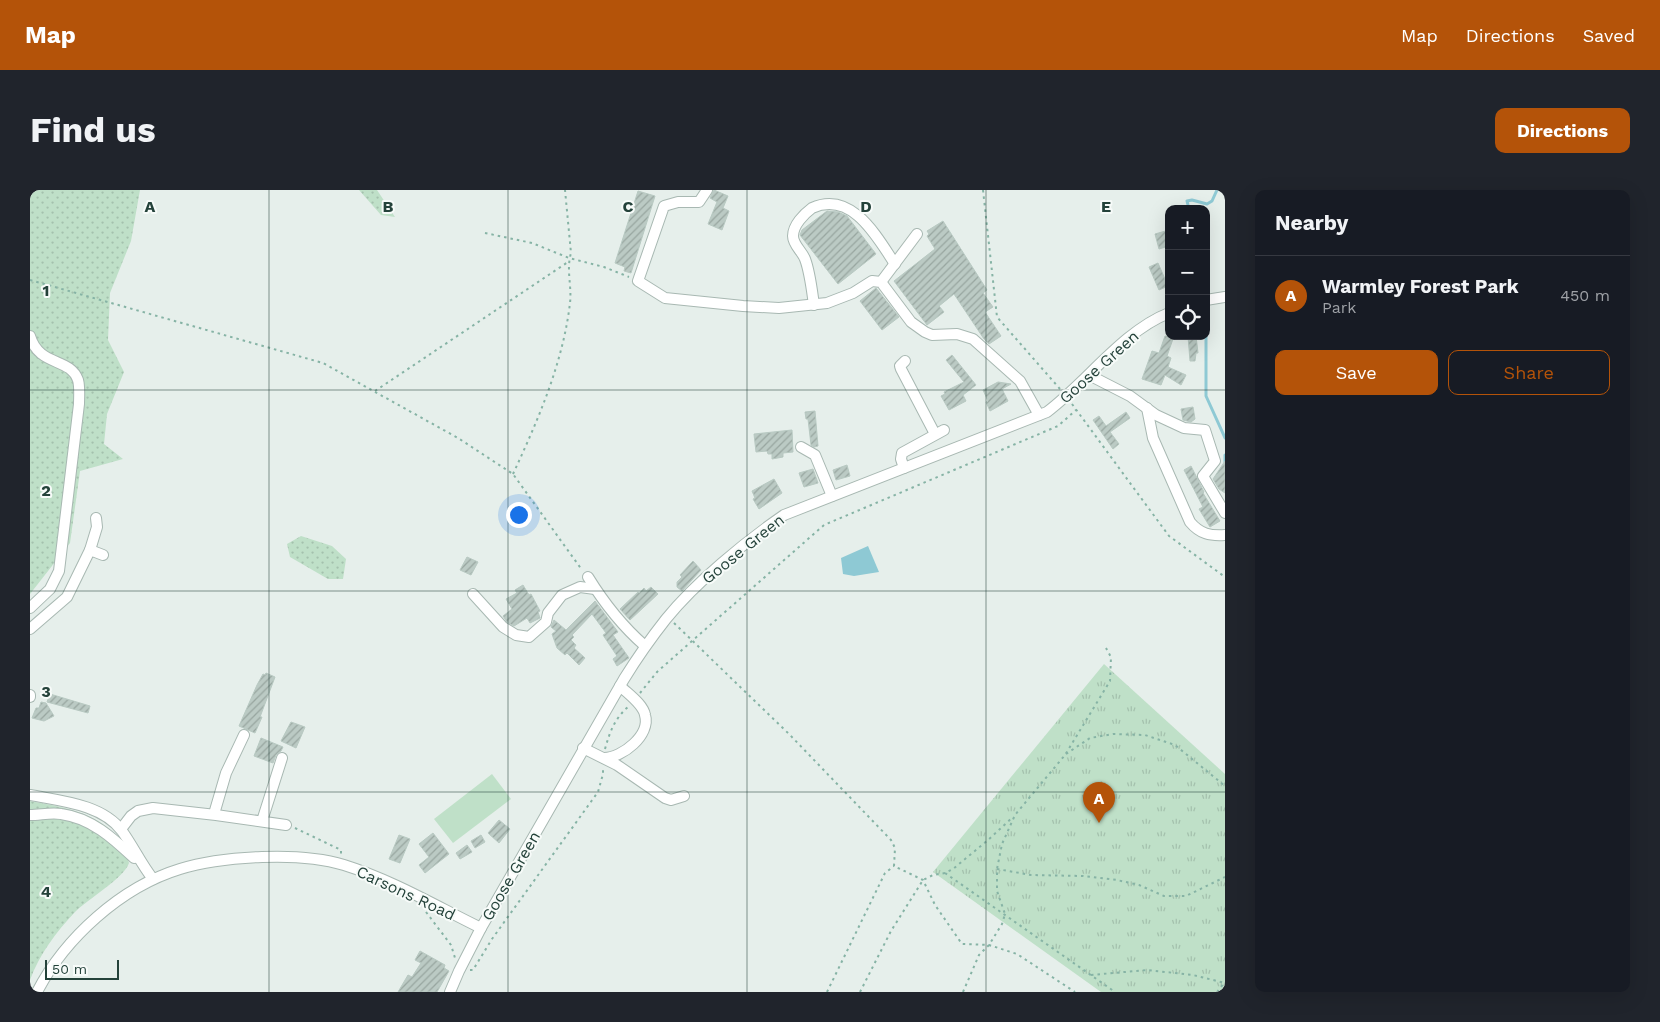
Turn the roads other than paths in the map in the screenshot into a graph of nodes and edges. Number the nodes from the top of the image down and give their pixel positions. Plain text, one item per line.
1 (707, 190) edge
2 (917, 234) dead end
3 (895, 264) junction
4 (881, 282) junction
5 (1225, 298) edge
6 (1210, 299) edge
7 (814, 305) junction
8 (1165, 315) edge
9 (30, 336) edge
10 (905, 362) dead end
11 (1089, 375) junction
12 (1147, 408) junction
13 (1039, 415) junction
14 (801, 447) dead end
15 (904, 468) junction
16 (832, 496) junction
17 (1225, 513) edge
18 (96, 518) dead end
19 (1225, 535) edge
20 (90, 550) junction
21 (103, 555) dead end
22 (588, 577) road end
23 (595, 589) junction
24 (473, 594) dead end
25 (30, 608) edge
26 (30, 629) edge
27 (645, 646) junction
28 (620, 686) junction
29 (244, 735) dead end
30 (583, 748) junction
31 (282, 758) dead end
32 (603, 758) junction
33 (30, 795) edge
34 (684, 796) dead end
35 (214, 814) junction
36 (30, 815) edge
37 (262, 821) junction
38 (286, 824) road end
39 (121, 829) junction
40 (142, 865) junction
41 (154, 879) junction
42 (481, 928) junction
43 (38, 990) edge
44 (450, 992) edge

1 - 7 street
2 - 3 street
3 - 4 street
3 - 7 street
4 - 7 street
4 - 13 street
5 - 6 street
8 - 11 street, Goose Green
9 - 25 street
10 - 15 street
11 - 12 street
11 - 13 street, Goose Green
12 - 17 street
12 - 19 street
13 - 15 street, Goose Green
14 - 16 street
15 - 16 street, Goose Green
16 - 27 street, Goose Green
18 - 20 street
20 - 21 street
20 - 26 street
22 - 23 street
23 - 24 street
23 - 27 street
27 - 28 street, Goose Green
28 - 30 street, Goose Green
28 - 32 street
29 - 35 street
30 - 32 street
30 - 42 street, Goose Green
31 - 37 street
32 - 34 street
33 - 39 street
35 - 37 street
35 - 39 street
36 - 40 street
37 - 38 street
39 - 40 street
40 - 41 street
41 - 42 street, Carsons Road
41 - 43 street, Carsons Road
42 - 44 street, Goose Green

